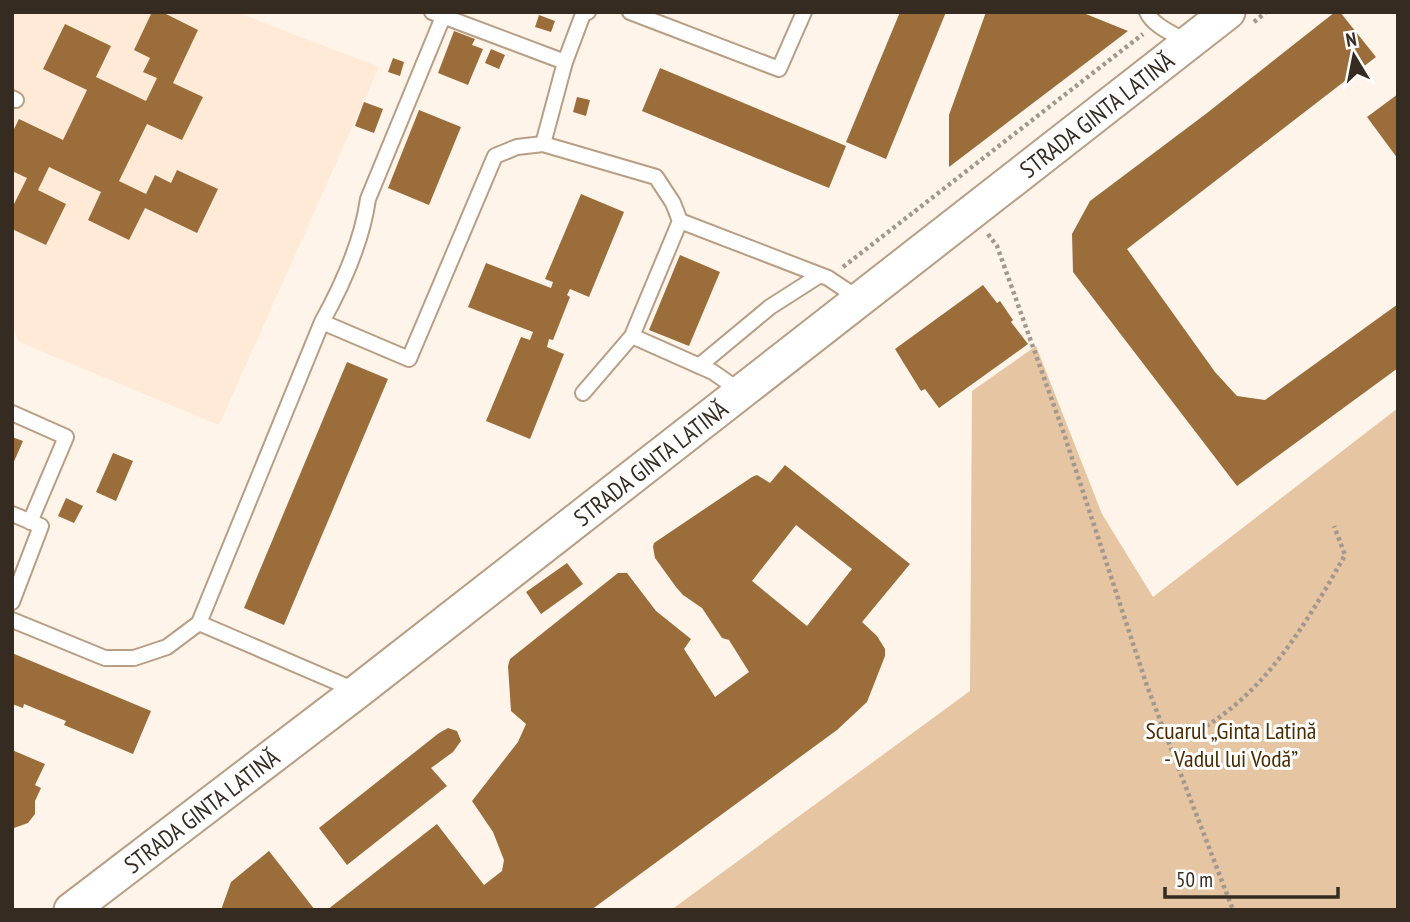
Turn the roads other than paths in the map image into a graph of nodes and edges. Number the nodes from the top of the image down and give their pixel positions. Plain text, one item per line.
1 (588, 12) edge
2 (630, 12) edge
3 (804, 12) edge
4 (1228, 12) edge
5 (437, 14) edge
6 (1151, 18) edge
7 (1188, 43) junction
8 (565, 62) junction
9 (543, 144) junction
10 (680, 221) junction
11 (824, 277) junction
12 (861, 300) junction
13 (322, 323) junction
14 (632, 336) junction
15 (699, 366) junction
16 (742, 392) junction
17 (583, 393) dead end
18 (12, 413) edge
19 (12, 514) edge
20 (30, 522) junction
21 (12, 602) edge
22 (12, 620) edge
23 (199, 623) junction
24 (358, 691) junction
25 (71, 910) edge

1 - 8 lane
2 - 3 lane
4 - 7 street, STRADA GINTA LATINĂ
5 - 8 lane
5 - 13 lane
6 - 7 lane
7 - 12 street, STRADA GINTA LATINĂ
8 - 9 lane
9 - 10 lane
9 - 13 lane
10 - 11 lane
10 - 14 lane
11 - 12 lane
11 - 15 lane
12 - 16 street, STRADA GINTA LATINĂ
13 - 23 lane
14 - 15 lane
14 - 17 lane
15 - 16 lane
16 - 24 street, STRADA GINTA LATINĂ
18 - 20 lane
19 - 20 lane
20 - 21 lane
22 - 23 lane
23 - 24 lane
24 - 25 street, STRADA GINTA LATINĂ

